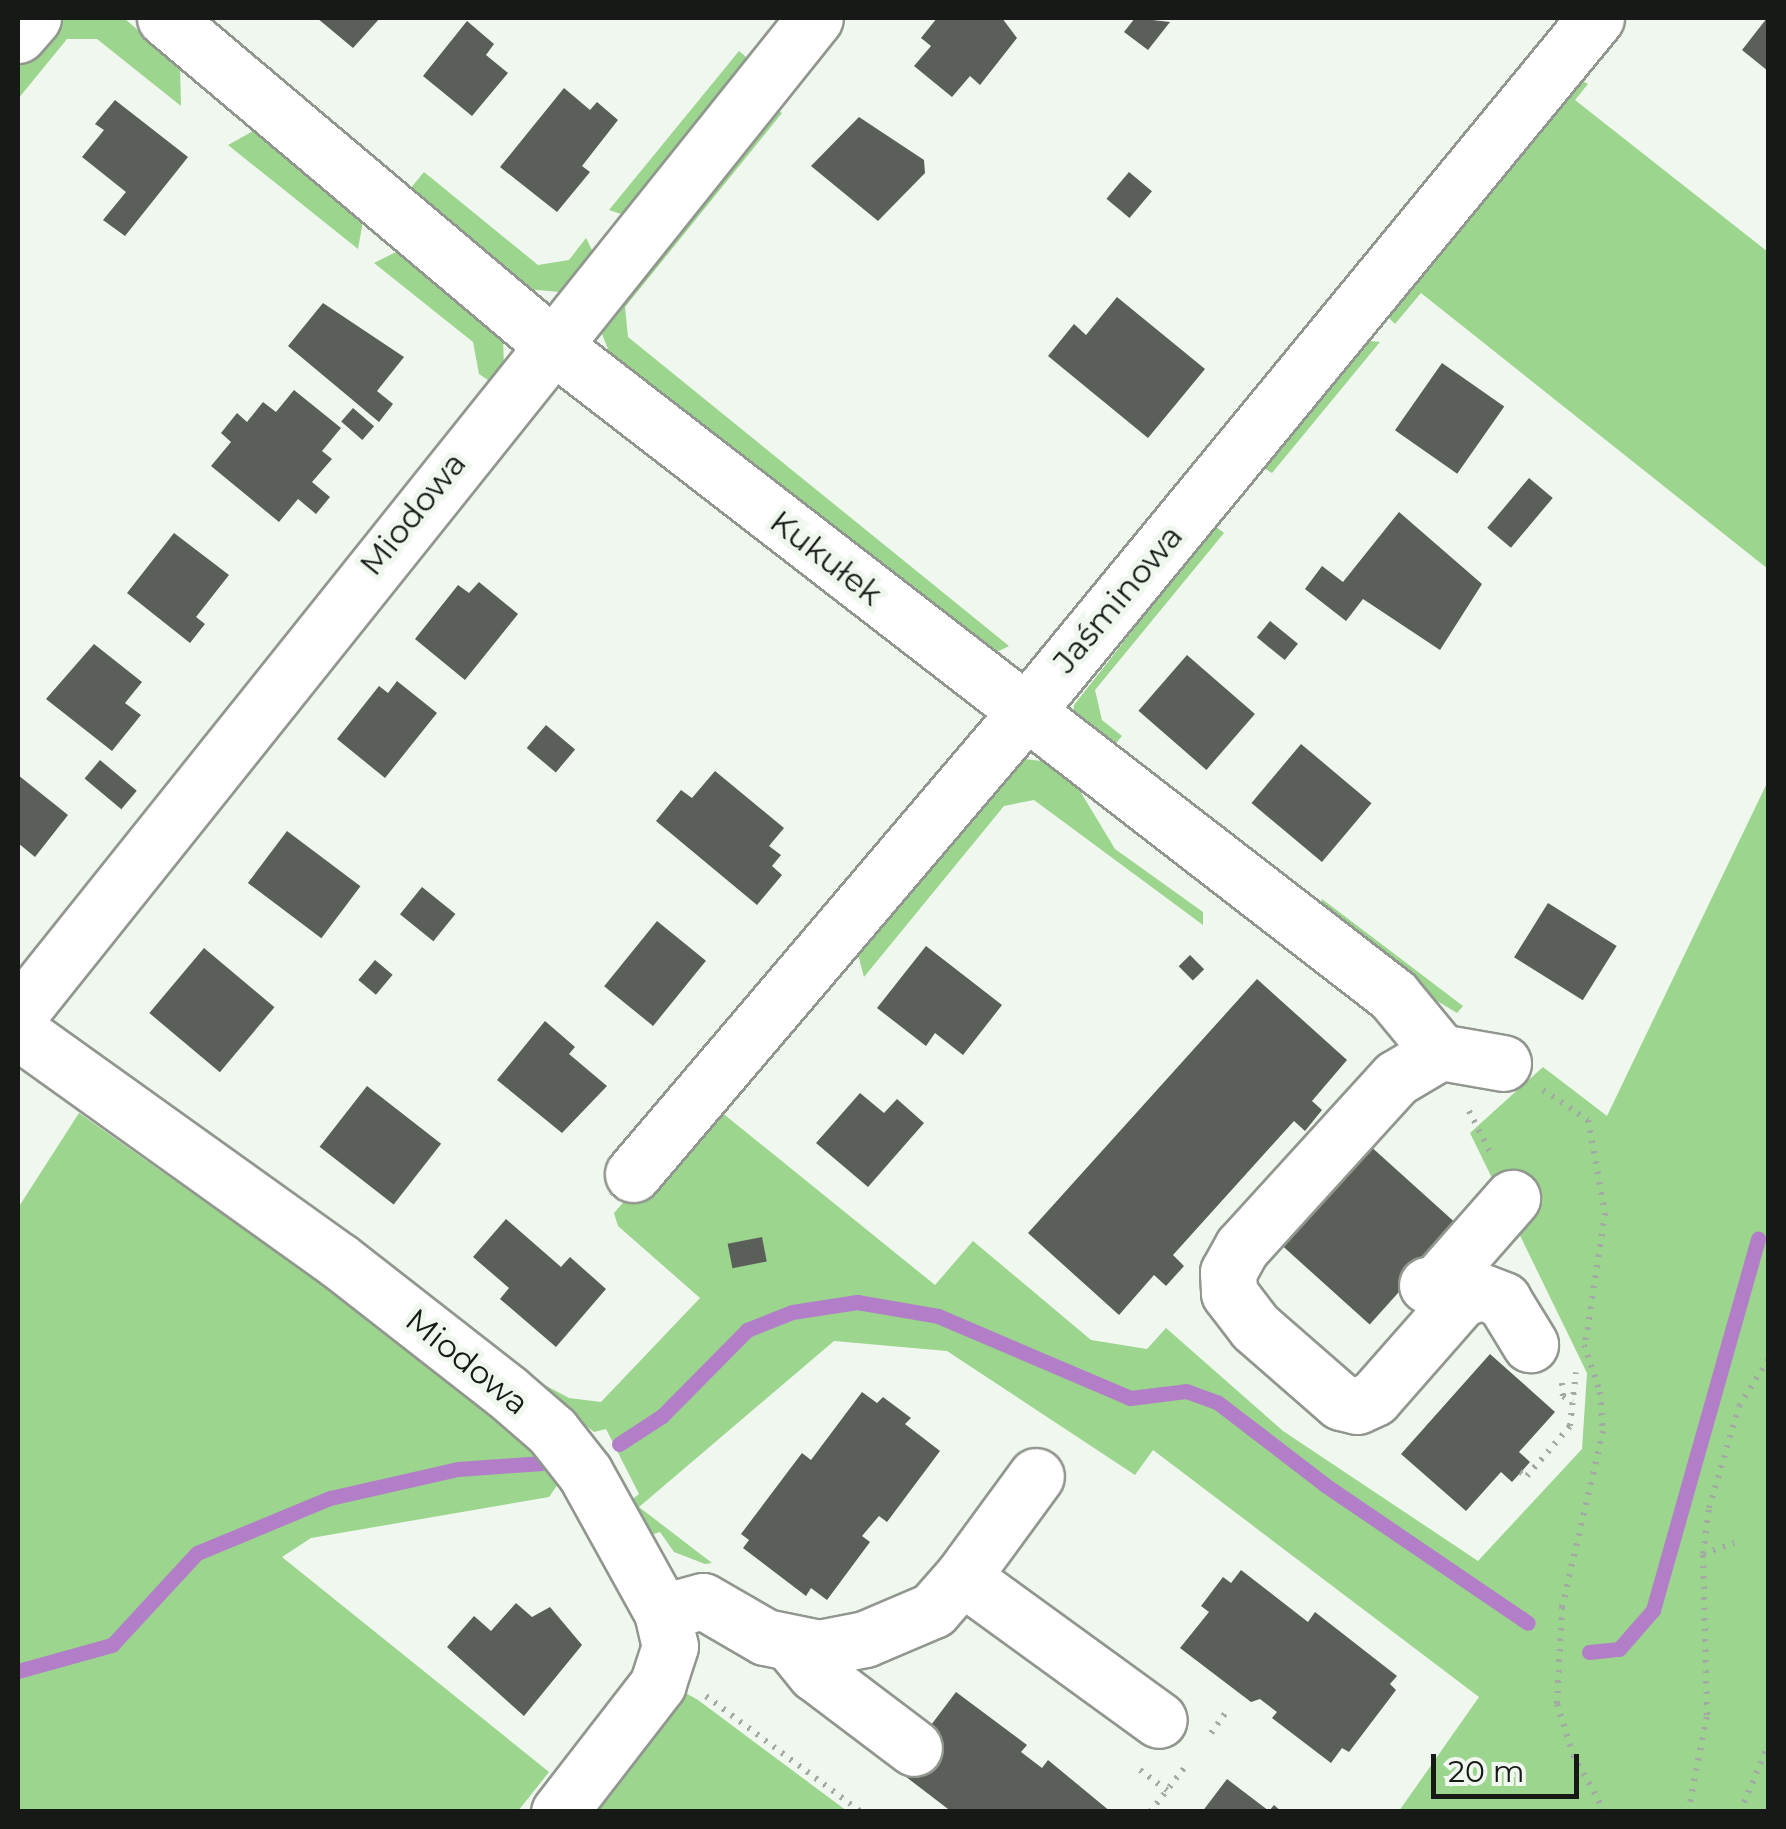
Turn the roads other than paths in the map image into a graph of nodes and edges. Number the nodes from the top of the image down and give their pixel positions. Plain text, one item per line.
1 (32, 18) edge
2 (166, 18) edge
3 (816, 18) edge
4 (1596, 18) edge
5 (18, 35) edge
6 (550, 342) junction
7 (1024, 714) junction
8 (18, 1015) edge
9 (18, 1031) edge
10 (1440, 1052) junction
11 (1502, 1063) road end
12 (632, 1174) dead end
13 (1512, 1198) road end
14 (1427, 1285) dead end
15 (1554, 1336) road end
16 (1036, 1476) dead end
17 (962, 1578) junction
18 (662, 1612) junction
19 (792, 1645) junction
20 (1159, 1720) dead end
21 (914, 1748) dead end
22 (558, 1812) edge

1 - 5 street
2 - 6 street, Kukułek
3 - 6 street, Miodowa
4 - 7 street, Jaśminowa
6 - 7 street, Kukułek
6 - 8 street, Miodowa
7 - 10 street, Kukułek
7 - 12 street, Jaśminowa
9 - 18 street, Miodowa
10 - 11 street
10 - 15 street
13 - 14 street
16 - 17 street
17 - 19 street
17 - 20 street
18 - 19 street
18 - 22 street, Miodowa
19 - 21 street

